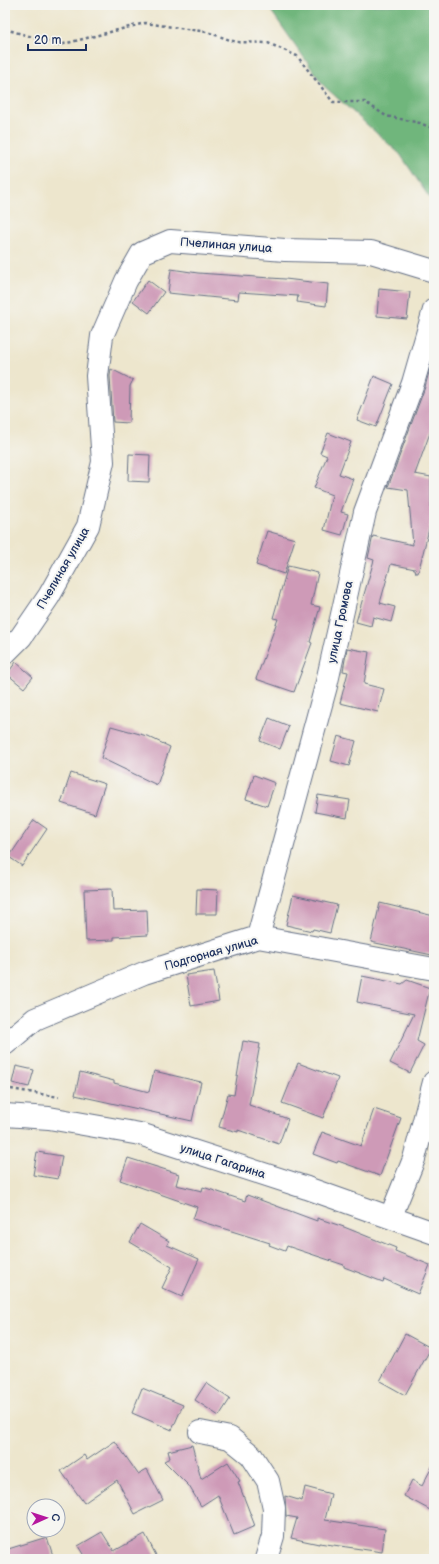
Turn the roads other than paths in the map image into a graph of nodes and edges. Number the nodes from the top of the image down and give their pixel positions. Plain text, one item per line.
1 (434, 271) edge
2 (434, 310) edge
3 (5, 653) edge
4 (258, 937) junction
5 (434, 969) edge
6 (5, 1044) edge
7 (434, 1082) edge
8 (5, 1115) edge
9 (391, 1216) junction
10 (434, 1233) edge
11 (200, 1432) dead end
12 (266, 1559) edge

1 - 3 street, Пчелиная улица
2 - 4 street, улица Громова
4 - 5 street, Подгорная улица
4 - 6 street, Подгорная улица
7 - 9 street
8 - 9 street, улица Гагарина
9 - 10 street, улица Гагарина
11 - 12 street

